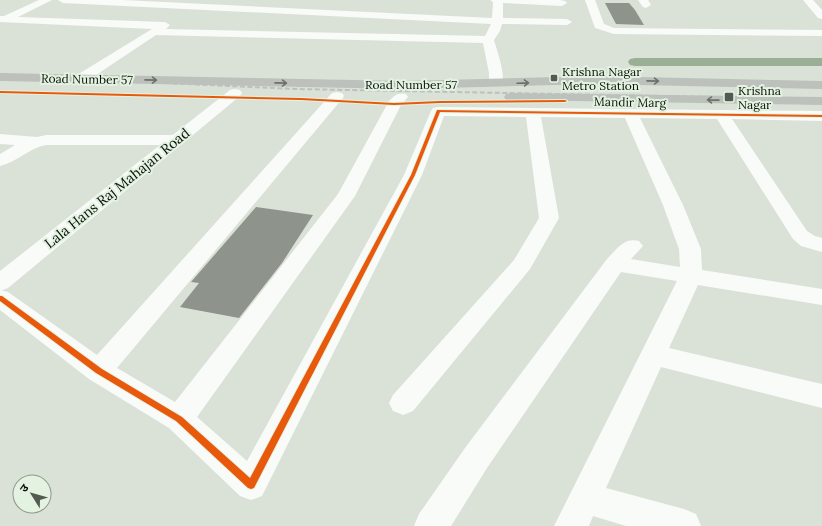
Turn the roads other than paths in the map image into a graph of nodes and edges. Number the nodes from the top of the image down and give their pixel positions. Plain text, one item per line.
1 (47, 0) edge
2 (63, 0) edge
3 (201, 0) edge
4 (248, 0) edge
5 (494, 0) edge
6 (498, 0) edge
7 (590, 0) edge
8 (808, 0) edge
9 (141, 2) edge
10 (562, 3) dead end
11 (191, 6) junction
12 (238, 9) junction
13 (822, 16) edge
14 (1, 19) edge
15 (498, 21) junction
16 (567, 22) dead end
17 (103, 23) junction
18 (154, 32) junction
19 (207, 33) junction
20 (822, 33) edge
21 (508, 36) dead end
22 (489, 39) junction
23 (0, 77) edge
24 (82, 78) junction
25 (496, 78) junction
26 (822, 85) edge
27 (0, 88) edge
28 (234, 93) junction
29 (337, 96) junction
30 (401, 97) junction
31 (822, 101) edge
32 (533, 112) junction
33 (630, 113) junction
34 (722, 115) junction
35 (820, 117) edge
36 (0, 139) edge
37 (176, 140) junction
38 (35, 141) junction
39 (0, 161) edge
40 (822, 246) edge
41 (691, 276) junction
42 (0, 283) edge
43 (822, 297) edge
44 (0, 298) edge
45 (654, 355) junction
46 (99, 371) junction
47 (822, 396) edge
48 (403, 402) dead end
49 (179, 419) junction
50 (578, 512) edge
51 (431, 526) edge
52 (684, 526) edge

1 - 14 street
2 - 9 street
3 - 11 street
4 - 12 street
5 - 6 street
6 - 10 street
6 - 15 street
7 - 20 street
8 - 13 street
9 - 11 street
9 - 17 street
11 - 12 street
11 - 18 street
12 - 15 street
12 - 19 street
14 - 17 street
15 - 16 street
15 - 22 street
17 - 18 street
18 - 19 street
18 - 24 street
19 - 22 street
21 - 22 street
22 - 25 street
23 - 24 main road, Road Number 57
24 -> 25 main road, Road Number 57
25 -> 26 main road, Road Number 57
27 - 28 main road, Road Number 57
28 - 29 main road, Road Number 57
28 - 37 street, Lala Hans Raj Mahajan Road
29 - 30 main road, Road Number 57
29 - 46 street
31 -> 30 main road, Road Number 57
30 - 49 street
32 - 33 street, Mandir Marg
32 - 48 street
32 - 49 street, Mandir Marg
33 - 34 street, Mandir Marg
33 - 41 street
34 - 35 street, Mandir Marg
34 - 40 street
36 - 38 street
37 - 38 street
37 - 42 street, Lala Hans Raj Mahajan Road
38 - 39 street
41 - 43 street
41 - 45 street
41 - 51 street
44 - 46 street
45 - 47 street
45 - 50 street
46 - 49 street
50 - 52 street

